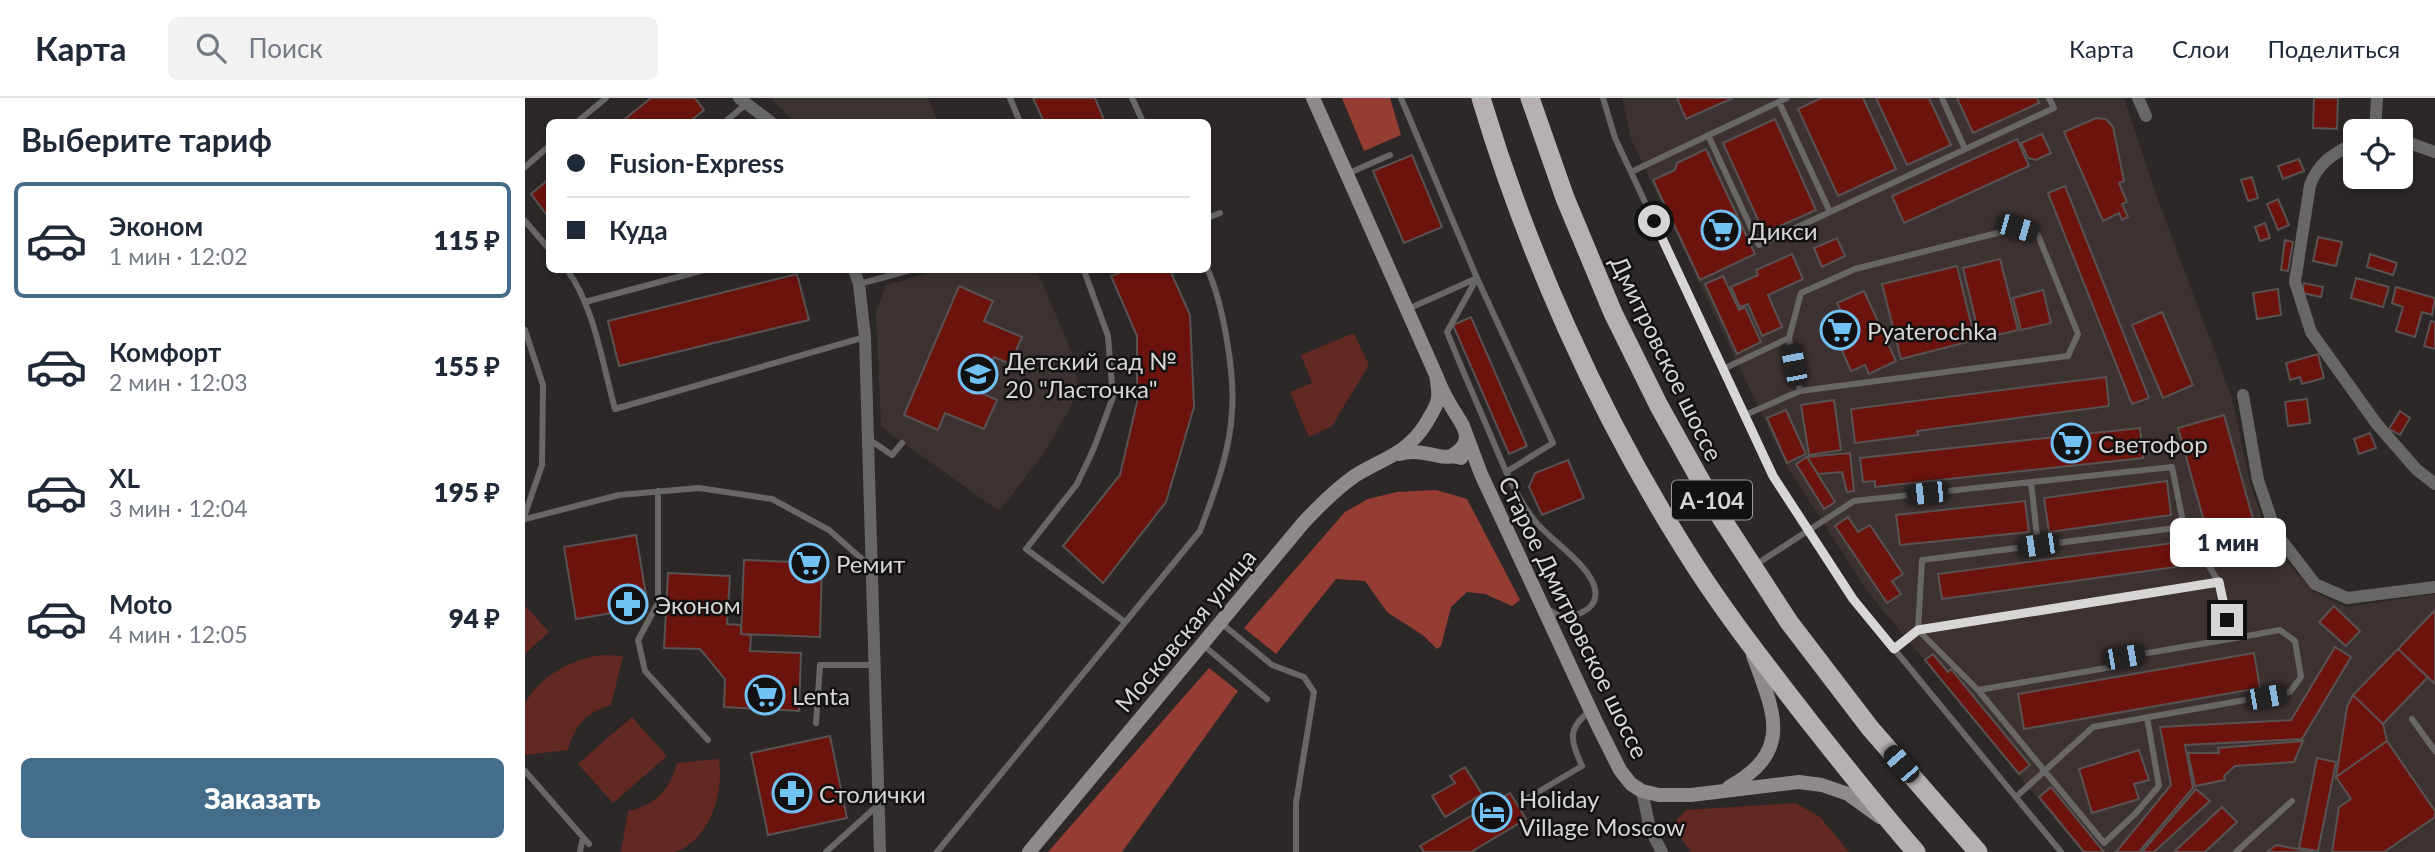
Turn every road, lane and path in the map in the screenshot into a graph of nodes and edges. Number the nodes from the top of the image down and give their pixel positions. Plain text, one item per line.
1 (605, 98) edge
2 (1010, 98) edge
3 (1132, 98) edge
4 (1313, 98) edge
5 (1401, 98) edge
6 (1481, 98) edge
7 (1530, 98) edge
8 (1602, 98) edge
9 (1787, 98) edge
10 (1942, 98) edge
11 (2049, 98) edge
12 (2138, 98) edge
13 (2377, 98) edge
14 (742, 101) edge
15 (1779, 102) junction
16 (2146, 116) dead end
17 (580, 119) edge
18 (727, 119) edge
19 (767, 119) edge
20 (1019, 119) edge
21 (1142, 119) edge
22 (2376, 119) edge
23 (1708, 135) junction
24 (2413, 144) edge
25 (546, 149) edge
26 (1965, 149) junction
27 (2343, 149) edge
28 (2435, 152) edge
29 (1390, 155) dead end
30 (525, 167) edge
31 (1630, 172) junction
32 (1347, 174) junction
33 (1830, 212) junction
34 (1220, 213) dead end
35 (1211, 216) edge
36 (525, 221) edge
37 (546, 246) edge
38 (569, 273) edge
39 (692, 273) edge
40 (855, 273) edge
41 (900, 273) edge
42 (1085, 273) edge
43 (1209, 273) edge
44 (1477, 278) junction
45 (859, 284) junction
46 (585, 302) junction
47 (1406, 309) junction
48 (525, 330) edge
49 (865, 337) junction
50 (1789, 338) junction
51 (1723, 369) junction
52 (1436, 375) junction
53 (1800, 391) junction
54 (2243, 396) dead end
55 (1745, 415) junction
56 (1457, 417) junction
57 (1428, 421) junction
58 (1466, 434) junction
59 (869, 439) junction
60 (902, 443) dead end
61 (1434, 454) junction
62 (1453, 455) junction
63 (1394, 456) junction
64 (1506, 472) junction
65 (1481, 474) junction
66 (2031, 482) junction
67 (2435, 484) edge
68 (658, 491) junction
69 (525, 517) edge
70 (2184, 527) junction
71 (1808, 530) junction
72 (2038, 545) junction
73 (1752, 566) junction
74 (871, 567) junction
75 (2219, 582) junction
76 (2435, 587) edge
77 (1536, 595) junction
78 (1125, 622) junction
79 (1221, 623) junction
80 (1918, 630) junction
81 (2230, 639) junction
82 (1748, 643) junction
83 (1203, 645) junction
84 (1894, 649) junction
85 (874, 665) junction
86 (1979, 690) junction
87 (1267, 699) dead end
88 (1590, 711) junction
89 (2147, 717) junction
90 (2412, 719) dead end
91 (816, 723) dead end
92 (708, 740) dead end
93 (2435, 751) edge
94 (2045, 770) junction
95 (525, 771) edge
96 (1642, 791) junction
97 (1721, 791) junction
98 (2016, 797) junction
99 (1528, 799) dead end
100 (2293, 801) dead end
101 (877, 806) junction
102 (1897, 831) junction
103 (583, 837) junction
104 (589, 844) dead end
105 (580, 852) edge
106 (826, 852) edge
107 (880, 852) edge
108 (937, 852) edge
109 (1029, 852) edge
110 (1296, 852) edge
111 (1662, 852) edge
112 (1916, 852) edge
113 (1978, 852) edge
114 (2061, 852) edge
115 (2235, 852) edge

1 - 17 lane
2 - 20 lane
3 - 21 lane
4 - 32 main road, Старое Дмитровское шоссе
5 - 44 lane
6 - 82 highway, А-104
7 - 73 highway, Дмитровское шоссе / А-104
8 - 31 lane
9 - 15 lane
10 - 26 lane
11 - 26 lane
12 - 16 street
13 - 22 street
14 - 18 lane
14 - 19 street
15 - 23 lane
15 - 33 lane
23 - 31 lane
23 - 33 lane
24 - 28 street
25 - 30 lane
26 - 33 lane
27 - 67 street
29 - 32 lane
31 - 51 lane
32 - 47 main road, Старое Дмитровское шоссе
34 - 35 lane
36 - 37 lane
38 - 46 lane
39 - 46 lane
40 - 45 street
41 - 45 lane
42 - 78 lane
43 - 78 lane
44 - 47 lane
44 - 64 lane
44 - 64 lane
45 - 49 street
46 - 49 lane
47 - 52 main road, Старое Дмитровское шоссе
48 - 69 lane
49 - 59 street
50 - 51 lane
50 - 53 lane
50 - 53 lane
51 - 55 lane
52 - 56 main road, Старое Дмитровское шоссе
52 - 57 main road, Старое Дмитровское шоссе
53 - 55 lane
54 - 76 street
55 - 71 lane
56 - 57 main road
56 - 58 main road, Старое Дмитровское шоссе
57 - 61 main road, Старое Дмитровское шоссе
57 - 63 main road, Московская улица
58 - 62 main road
58 - 65 main road, Старое Дмитровское шоссе
59 - 60 lane
59 - 74 street
61 - 62 main road
61 - 63 main road, Московская улица
62 - 65 main road, Старое Дмитровское шоссе
63 - 79 main road, Московская улица
64 - 77 lane
65 - 77 main road, Старое Дмитровское шоссе
66 - 70 lane
66 - 71 lane
66 - 72 lane
68 - 69 lane
68 - 74 lane
68 - 92 lane
70 - 72 lane
70 - 75 lane
71 - 73 lane
71 - 84 lane
72 - 80 lane
73 - 113 highway, Дмитровское шоссе / А-104
74 - 85 street
75 - 80 lane
75 - 81 lane
77 - 88 main road, Старое Дмитровское шоссе
78 - 108 lane
79 - 83 main road, Московская улица
79 - 110 lane
80 - 84 lane
80 - 86 lane
81 - 86 lane
81 - 89 lane
82 - 97 main road, А-104
82 - 102 highway, А-104
83 - 87 lane
83 - 109 main road, Московская улица
84 - 98 lane
85 - 91 lane
85 - 101 street
86 - 94 lane
88 - 96 main road, Старое Дмитровское шоссе
88 - 99 lane
89 - 94 lane
89 - 94 lane
90 - 93 lane
94 - 98 lane
95 - 103 lane
96 - 97 main road, А-104
96 - 111 street, Старое Дмитровское шоссе
97 - 102 main road, А-104
98 - 114 lane
100 - 115 lane
101 - 106 lane
101 - 107 street
102 - 112 highway, А-104
103 - 104 lane
103 - 105 lane

